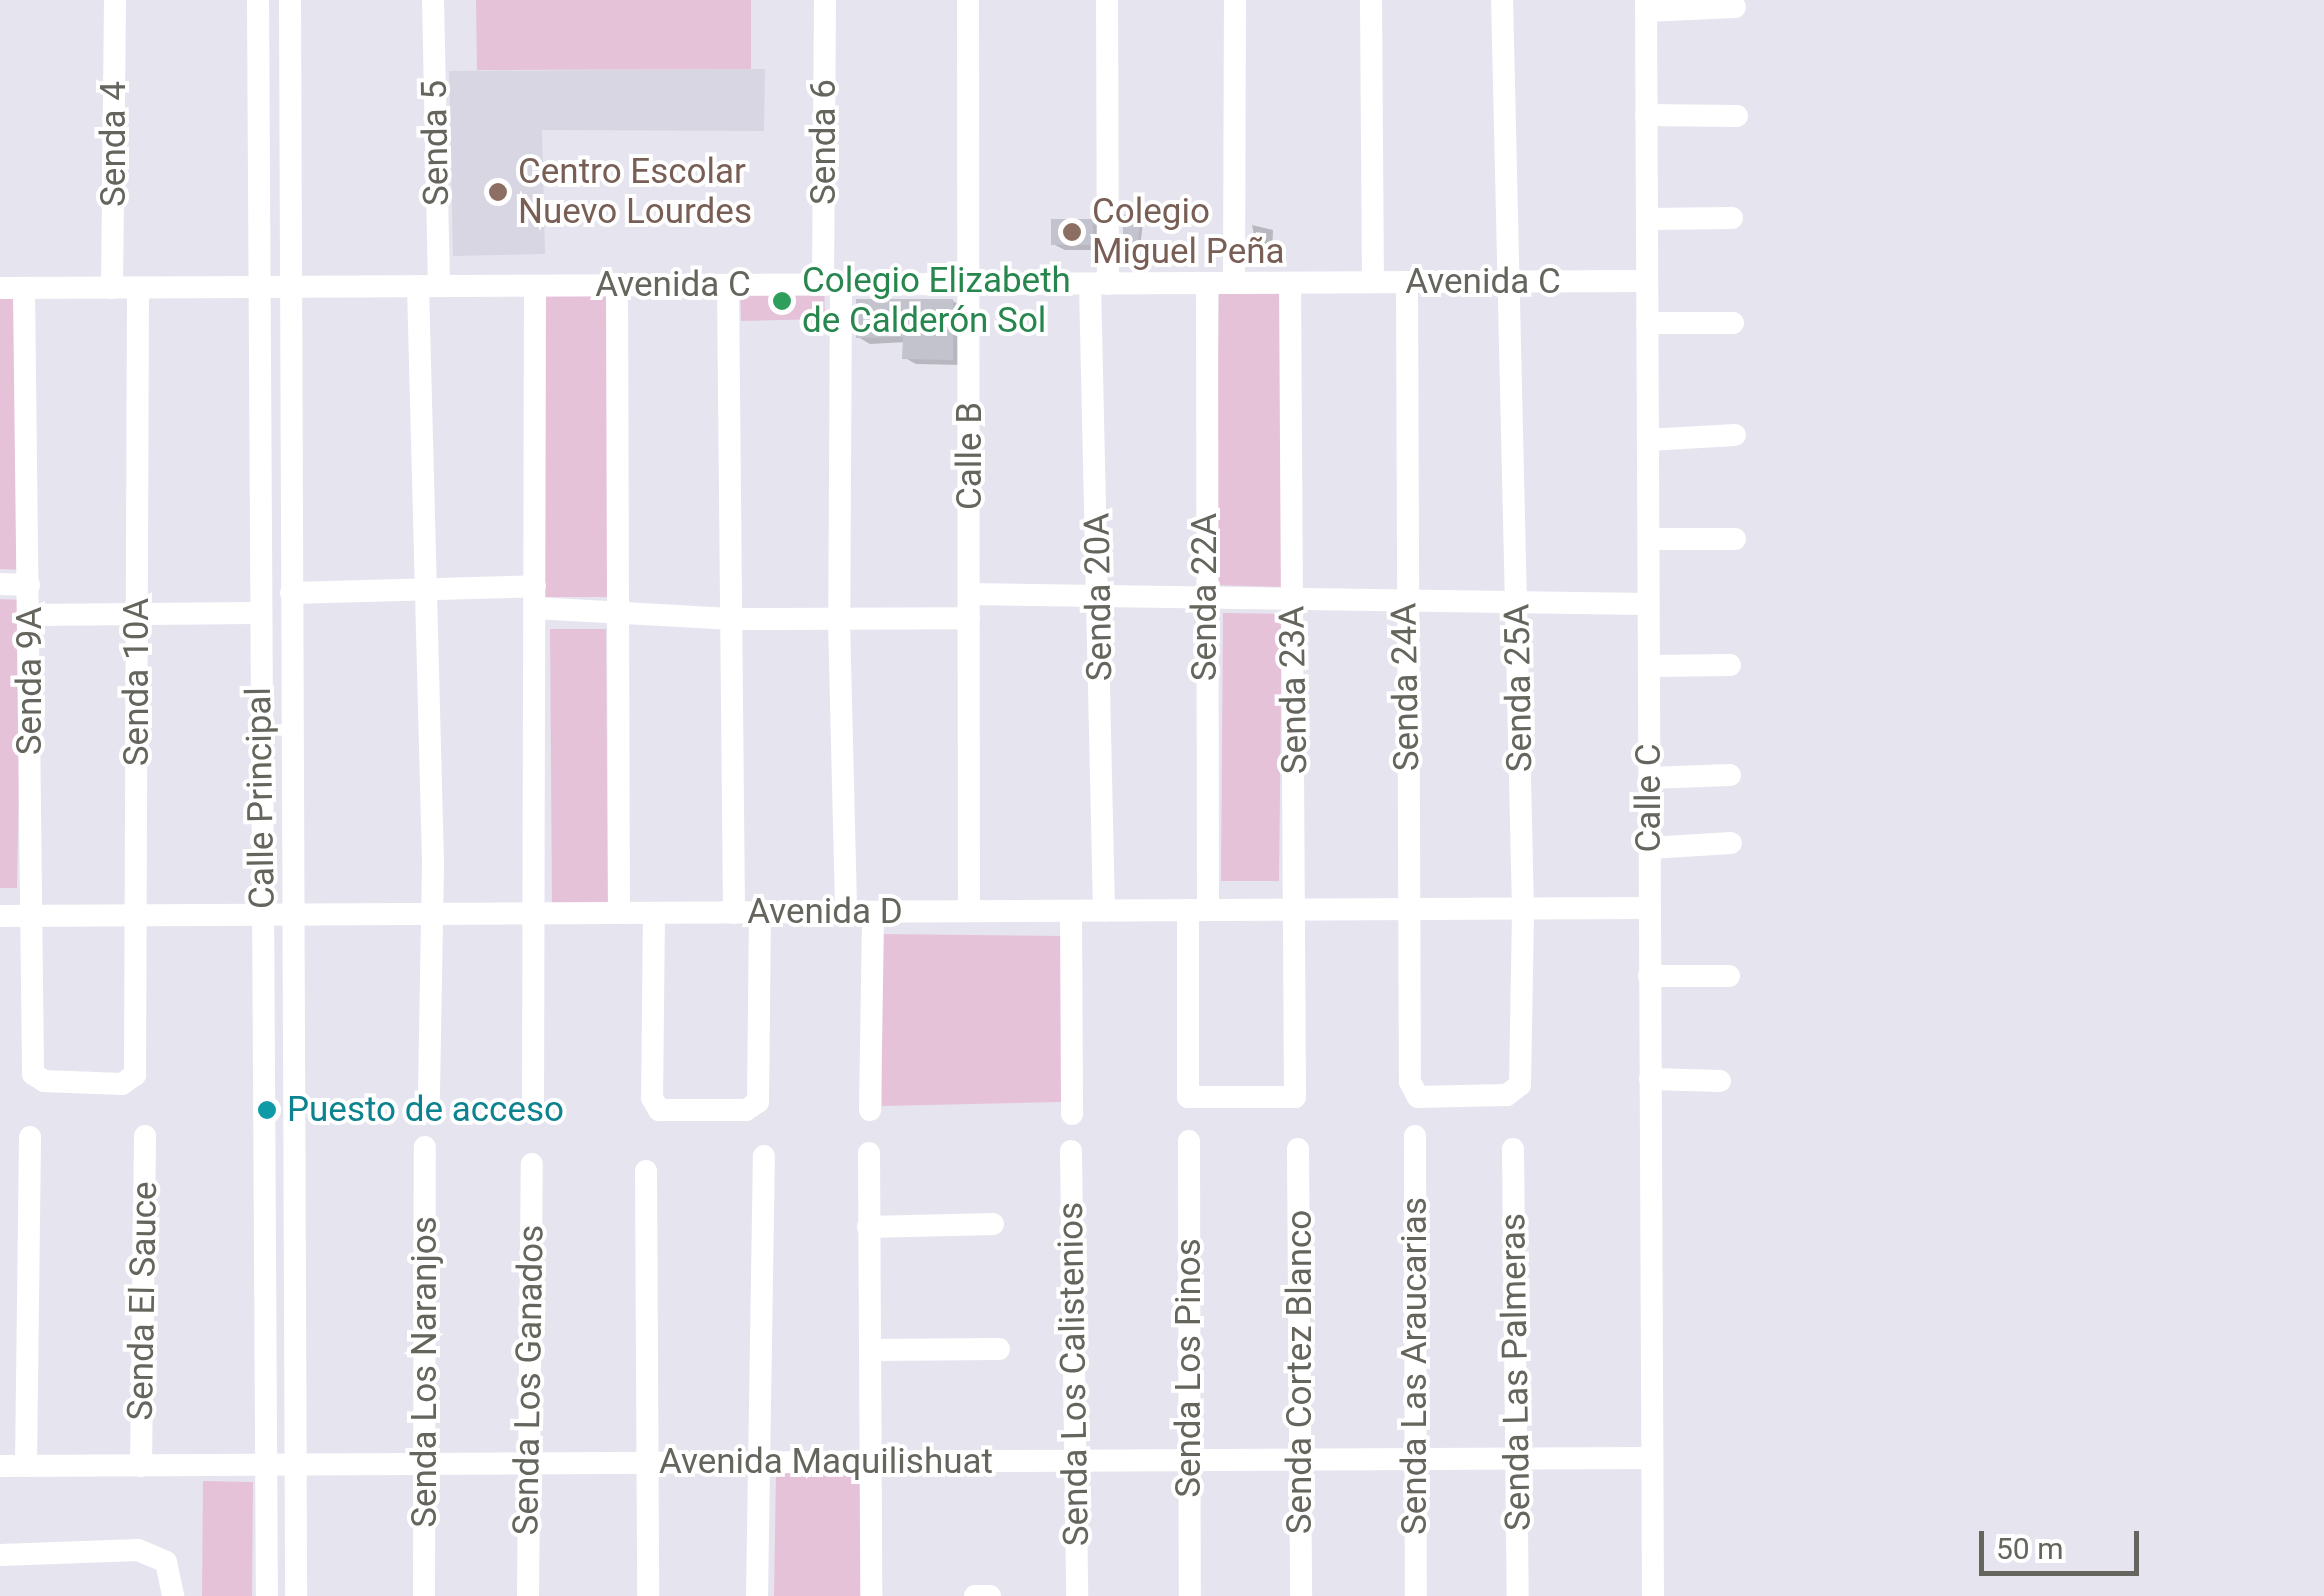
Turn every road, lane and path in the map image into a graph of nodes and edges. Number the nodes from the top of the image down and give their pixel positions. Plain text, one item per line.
1 (115, 0) edge
2 (258, 0) edge
3 (290, 0) edge
4 (433, 0) edge
5 (824, 0) edge
6 (968, 0) edge
7 (1108, 0) edge
8 (1235, 0) edge
9 (1371, 0) edge
10 (1502, 0) edge
11 (1646, 6) edge
12 (1735, 8) dead end
13 (1646, 115) junction
14 (1737, 116) dead end
15 (1732, 218) dead end
16 (1647, 220) junction
17 (1374, 282) junction
18 (1407, 282) junction
19 (1512, 282) junction
20 (1647, 282) junction
21 (1207, 283) junction
22 (1234, 283) junction
23 (1290, 283) junction
24 (972, 284) junction
25 (1099, 284) junction
26 (728, 285) junction
27 (832, 285) junction
28 (428, 286) junction
29 (535, 286) junction
30 (617, 286) junction
31 (259, 287) junction
32 (291, 287) junction
33 (12, 288) edge
34 (112, 288) junction
35 (138, 288) junction
36 (1733, 322) dead end
37 (1647, 323) junction
38 (1735, 435) dead end
39 (1648, 440) junction
40 (1649, 538) junction
41 (1735, 539) dead end
42 (0, 584) edge
43 (29, 585) junction
44 (428, 590) junction
45 (291, 593) junction
46 (970, 594) junction
47 (1099, 596) junction
48 (535, 597) junction
49 (1204, 597) junction
50 (1293, 599) junction
51 (1404, 600) junction
52 (1518, 602) junction
53 (1648, 604) junction
54 (258, 613) junction
55 (621, 614) junction
56 (32, 615) junction
57 (138, 616) junction
58 (969, 618) junction
59 (730, 619) junction
60 (839, 620) junction
61 (1730, 665) dead end
62 (1648, 666) junction
63 (1730, 775) dead end
64 (1649, 778) junction
65 (1731, 844) dead end
66 (1650, 848) junction
67 (1650, 908) junction
68 (1408, 909) junction
69 (1523, 909) junction
70 (1198, 910) junction
71 (1298, 910) junction
72 (1071, 911) junction
73 (1104, 911) junction
74 (846, 912) junction
75 (873, 912) junction
76 (969, 912) junction
77 (619, 913) junction
78 (654, 913) junction
79 (734, 913) junction
80 (760, 913) junction
81 (433, 914) junction
82 (535, 914) junction
83 (263, 915) junction
84 (289, 915) junction
85 (0, 916) edge
86 (29, 916) junction
87 (137, 916) junction
88 (1649, 976) junction
89 (1729, 976) dead end
90 (33, 1074) joint
91 (1650, 1079) junction
92 (1720, 1081) dead end
93 (1411, 1091) joint
94 (266, 1092) junction
95 (294, 1092) junction
96 (1188, 1097) joint
97 (429, 1103) dead end
98 (534, 1104) dead end
99 (870, 1110) dead end
100 (1072, 1114) dead end
101 (145, 1136) dead end
102 (1415, 1136) dead end
103 (30, 1137) dead end
104 (1189, 1141) dead end
105 (425, 1147) dead end
106 (1514, 1148) dead end
107 (1298, 1149) dead end
108 (869, 1152) dead end
109 (1071, 1152) dead end
110 (764, 1156) dead end
111 (532, 1164) dead end
112 (646, 1170) dead end
113 (993, 1224) dead end
114 (868, 1227) junction
115 (999, 1349) dead end
116 (871, 1350) junction
117 (1300, 1458) junction
118 (1652, 1458) junction
119 (1415, 1459) junction
120 (1519, 1459) junction
121 (1188, 1460) junction
122 (1075, 1461) junction
123 (758, 1462) junction
124 (870, 1462) junction
125 (648, 1463) junction
126 (424, 1464) junction
127 (527, 1464) junction
128 (268, 1465) junction
129 (296, 1465) junction
130 (0, 1466) edge
131 (26, 1466) junction
132 (141, 1466) junction
133 (0, 1556) edge
134 (174, 1596) edge
135 (266, 1596) edge
136 (296, 1596) edge
137 (424, 1596) edge
138 (528, 1596) edge
139 (648, 1596) edge
140 (757, 1596) edge
141 (871, 1596) edge
142 (975, 1596) edge
143 (990, 1596) edge
144 (1077, 1596) edge
145 (1190, 1596) edge
146 (1301, 1596) edge
147 (1416, 1596) edge
148 (1518, 1596) edge
149 (1653, 1596) edge

1 - 34 street, Senda 4
2 - 31 street, Calle Principal
3 - 32 street, Calle Principal
4 - 28 street, Senda 5
5 - 27 street, Senda 6
6 - 24 street, Calle B
7 - 25 street, Senda 20A
8 - 22 street
9 - 17 street
10 - 19 street, Senda 25A
11 - 12 street
11 - 13 street, Calle C
13 - 14 street
13 - 16 street, Calle C
15 - 16 street
16 - 20 street, Calle C
17 - 18 street, Avenida C
17 - 23 street, Avenida C
18 - 19 street, Avenida C
18 - 51 street, Senda 24A
19 - 20 street, Avenida C
19 - 52 street, Senda 25A
20 - 37 street, Calle C
21 - 22 street, Avenida C
21 - 25 street, Avenida C
21 - 49 street, Senda 22A
22 - 23 street, Avenida C
23 - 50 street, Senda 23A
24 - 25 street, Avenida C
24 - 27 street, Avenida C
24 - 46 street, Calle B
25 - 47 street, Senda 20A
26 - 27 street, Avenida C
26 - 30 street, Avenida C
26 - 59 street
27 - 60 street, Senda 6
28 - 29 street, Avenida C
28 - 32 street, Avenida C
28 - 44 street, Senda 5
29 - 30 street, Avenida C
29 - 48 street
30 - 55 street
31 - 32 street, Avenida C
31 - 35 street, Avenida C
31 - 54 street, Calle Principal
32 - 45 street, Calle Principal
33 - 34 street, Avenida C
33 - 43 street, Senda 9A
34 - 35 street, Avenida C
35 - 57 street, Senda 10A
36 - 37 street
37 - 39 street, Calle C
38 - 39 street
39 - 40 street, Calle C
40 - 41 street
40 - 53 street, Calle C
42 - 43 street
43 - 56 street, Senda 9A
44 - 45 street
44 - 48 street
44 - 81 street, Senda 5
45 - 84 street, Calle Principal
46 - 47 street
46 - 58 street, Calle B
47 - 49 street
47 - 73 street, Senda 20A
48 - 55 street
48 - 82 street
49 - 50 street
49 - 70 street, Senda 22A
50 - 51 street
50 - 71 street, Senda 23A
51 - 52 street
51 - 68 street, Senda 24A
52 - 53 street
52 - 69 street, Senda 25A
53 - 62 street, Calle C
54 - 57 street
54 - 83 street, Calle Principal
55 - 59 street
55 - 77 street
56 - 57 street
56 - 86 street, Senda 9A
57 - 87 street, Senda 10A
58 - 60 street
58 - 76 street, Calle B
59 - 60 street
59 - 79 street
60 - 74 street, Senda 6
61 - 62 street
62 - 64 street, Calle C
63 - 64 street
64 - 66 street, Calle C
65 - 66 street
66 - 67 street, Calle C
67 - 69 street, Avenida D
67 - 88 street, Calle C
68 - 69 street, Avenida D
68 - 71 street, Avenida D
68 - 93 street, Senda 24A
69 - 93 street, Senda 25A
70 - 71 street, Avenida D
70 - 73 street, Avenida D
70 - 96 street, Senda 22A
71 - 96 street, Senda 23A
72 - 73 street, Avenida D
72 - 76 street, Avenida D
72 - 100 street
74 - 75 street, Avenida D
74 - 80 street, Avenida D
75 - 76 street, Avenida D
75 - 99 street
77 - 78 street, Avenida D
77 - 82 street, Avenida D
78 - 79 street, Avenida D
78 - 80 street
79 - 80 street, Avenida D
81 - 82 street, Avenida D
81 - 84 street, Avenida D
81 - 97 street, Senda 5
82 - 98 street
83 - 84 street, Avenida D
83 - 87 street, Avenida D
83 - 94 street, Calle Principal
84 - 95 street, Calle Principal
85 - 86 street, Avenida D
86 - 87 street, Avenida D
86 - 90 street, Senda 9A
87 - 90 street, Senda 10A
88 - 89 street
88 - 91 street, Calle C
91 - 92 street
91 - 118 street, Calle C
94 - 95 street
94 - 128 street, Calle Principal
95 - 129 street, Calle Principal
101 - 132 street, Senda El Sauce
102 - 119 street, Senda Las Araucarias
103 - 131 street
104 - 121 street, Senda Los Pinos
105 - 126 street, Senda Los Naranjos
106 - 120 street, Senda Las Palmeras
107 - 117 street, Senda Cortez Blanco
108 - 114 street
109 - 122 street, Senda Los Calistenios
110 - 123 street
111 - 127 street, Senda Los Ganados
112 - 125 street
113 - 114 street
114 - 116 street
115 - 116 street
116 - 124 street
117 - 119 street, Avenida Maquilishuat
117 - 121 street, Avenida Maquilishuat
117 - 146 street, Senda Cortez Blanco
118 - 120 street, Avenida Maquilishuat
118 - 149 street, Calle C
119 - 120 street, Avenida Maquilishuat
119 - 147 street, Senda Las Araucarias
120 - 148 street, Senda Las Palmeras
121 - 122 street, Avenida Maquilishuat
121 - 145 street, Senda Los Pinos
122 - 124 street, Avenida Maquilishuat
122 - 144 street, Senda Los Calistenios
123 - 124 street, Avenida Maquilishuat
123 - 125 street, Avenida Maquilishuat
123 - 140 street
124 - 141 street
125 - 127 street, Avenida Maquilishuat
125 - 139 street
126 - 127 street, Avenida Maquilishuat
126 - 129 street, Avenida Maquilishuat
126 - 137 street, Senda Los Naranjos
127 - 138 street, Senda Los Ganados
128 - 129 street, Avenida Maquilishuat
128 - 132 street, Avenida Maquilishuat
128 - 135 street, Calle Principal
129 - 136 street, Calle Principal
130 - 131 street, Avenida Maquilishuat
131 - 132 street, Avenida Maquilishuat
133 - 134 street
142 - 143 street

